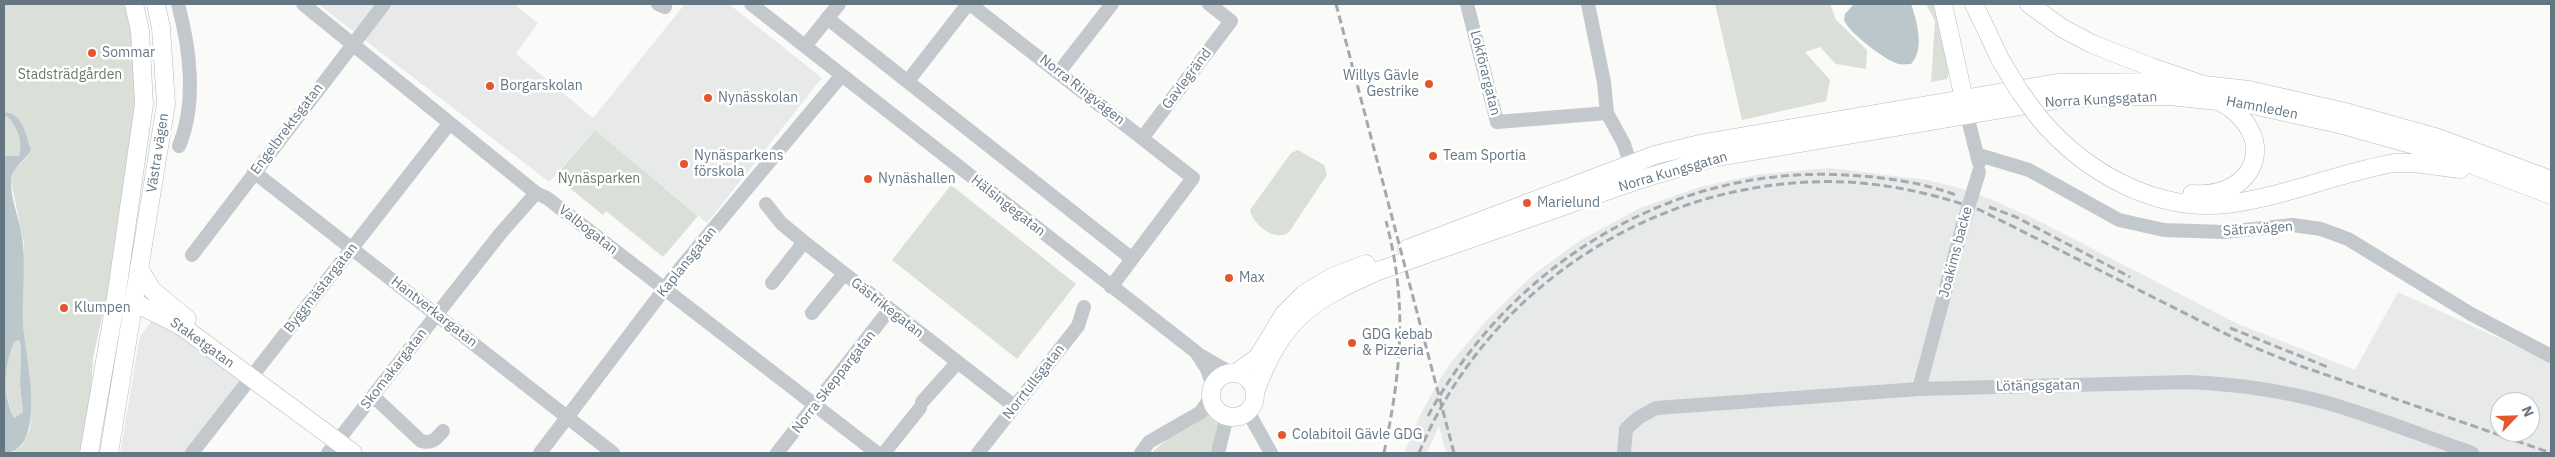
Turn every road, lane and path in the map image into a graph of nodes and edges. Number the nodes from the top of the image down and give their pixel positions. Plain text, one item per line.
1 (134, 4) edge
2 (156, 4) edge
3 (178, 4) edge
4 (303, 4) edge
5 (384, 4) edge
6 (750, 4) edge
7 (838, 4) edge
8 (969, 4) edge
9 (1112, 4) edge
10 (1209, 4) edge
11 (1467, 4) edge
12 (1588, 4) edge
13 (1943, 4) edge
14 (1974, 4) edge
15 (1986, 4) edge
16 (2029, 4) edge
17 (827, 18) junction
18 (353, 44) junction
19 (805, 46) junction
20 (2006, 59) junction
21 (1059, 72) junction
22 (841, 76) junction
23 (908, 81) junction
24 (2204, 85) junction
25 (1964, 98) junction
26 (2216, 99) junction
27 (1607, 112) junction
28 (1968, 115) junction
29 (2045, 118) junction
30 (449, 124) junction
31 (1143, 137) junction
32 (179, 146) dead end
33 (1978, 155) junction
34 (254, 172) junction
35 (1633, 172) junction
36 (2508, 180) junction
37 (2551, 180) edge
38 (536, 193) junction
39 (2551, 195) edge
40 (766, 204) dead end
41 (804, 242) junction
42 (352, 249) junction
43 (192, 256) dead end
44 (1131, 258) junction
45 (140, 268) junction
46 (844, 274) junction
47 (772, 283) dead end
48 (1111, 286) junction
49 (664, 289) junction
50 (116, 298) junction
51 (134, 301) junction
52 (1084, 307) dead end
53 (889, 310) junction
54 (177, 311) junction
55 (812, 313) dead end
56 (438, 314) junction
57 (1196, 352) junction
58 (2551, 356) edge
59 (957, 363) junction
60 (1234, 373) junction
61 (253, 376) junction
62 (1920, 389) junction
63 (1212, 391) junction
64 (1255, 392) junction
65 (373, 396) junction
66 (1014, 406) junction
67 (814, 407) junction
68 (1248, 412) junction
69 (1227, 416) junction
70 (567, 417) junction
71 (443, 431) dead end
72 (333, 447) edge
73 (89, 453) edge
74 (109, 453) edge
75 (192, 453) edge
76 (353, 453) edge
77 (540, 453) edge
78 (613, 453) edge
79 (777, 453) edge
80 (877, 453) edge
81 (884, 453) edge
82 (978, 453) edge
83 (1141, 453) edge
84 (1218, 453) edge
85 (1271, 453) edge
86 (1624, 453) edge
87 (2472, 453) edge

1 - 50 main road, Västra vägen
2 - 45 main road, Västra vägen
3 - 32 street
4 - 18 street, Valbogatan
5 - 18 street, Engelbrektsgatan
6 - 19 street, Hälsingegatan
7 - 17 street
8 - 21 street, Norra Ringvägen
8 - 23 street
9 - 21 street
10 - 31 street, Gavlegränd
11 - 27 street, Lokförargatan
12 - 27 street
13 - 25 main road
14 - 20 main road, Hamnleden
15 - 20 main road, Hamnleden
16 - 24 main road, Hamnleden
17 - 19 street
17 - 23 street
18 - 30 street, Valbogatan
18 - 34 street, Engelbrektsgatan
19 - 22 street, Hälsingegatan
20 - 29 main road, Hamnleden
21 - 31 street, Norra Ringvägen
22 - 48 street, Hälsingegatan
22 - 49 street, Kaplansgatan
23 - 44 street
24 - 25 main road, Norra Kungsgatan
24 - 37 main road, Hamnleden
25 - 28 main road
25 - 35 main road, Norra Kungsgatan
26 - 28 main road, Norra Kungsgatan
26 - 29 main road, Hamnleden
26 - 36 main road, Hamnleden
27 - 35 street
28 - 33 street, Joakims backe
28 - 35 main road, Norra Kungsgatan
29 - 36 main road, Hamnleden
30 - 38 street, Valbogatan
30 - 42 street, Byggmästargatan
31 - 44 street, Norra Ringvägen
33 - 58 street, Sätravägen
33 - 62 street, Joakims backe, bridge
34 - 42 street, Hantverkargatan
34 - 43 street, Engelbrektsgatan
35 - 60 main road, Norra Kungsgatan
35 - 64 main road, Norra Kungsgatan
36 - 39 main road, Hamnleden
38 - 49 street, Valbogatan
38 - 56 street, Skomakargatan
40 - 41 street, Gästrikegatan
41 - 46 street, Gästrikegatan
41 - 47 street
42 - 56 street, Hantverkargatan
42 - 61 street, Byggmästargatan
44 - 48 street
45 - 51 main road, Västra vägen
45 - 54 main road, Staketgatan
46 - 53 street, Gästrikegatan
46 - 55 street
48 - 57 street, Hälsingegatan
49 - 67 street, Valbogatan
49 - 70 street, Kaplansgatan
50 - 51 main road
50 - 73 main road, Västra vägen
51 - 54 main road, Staketgatan
51 - 61 main road, Staketgatan
51 - 74 main road, Västra vägen
52 - 66 street, Norrtullsgatan
53 - 59 street, Gästrikegatan
53 - 67 street, Norra Skeppargatan
54 - 61 main road, Staketgatan
56 - 65 street, Skomakargatan
56 - 70 street, Hantverkargatan
57 - 60 street, Hälsingegatan
57 - 63 street, Hälsingegatan
59 - 66 street, Gästrikegatan
59 - 81 street
60 - 63 main road
60 - 64 main road
61 - 72 main road, Staketgatan
61 - 75 street, Byggmästargatan
62 - 86 street, Lötängsgatan
62 - 87 street, Lötängsgatan
63 - 69 main road
63 - 83 street
64 - 68 main road
65 - 71 street
65 - 72 street, Skomakargatan
66 - 82 street, Norrtullsgatan
67 - 79 street, Norra Skeppargatan
67 - 80 street, Valbogatan
68 - 69 main road
68 - 85 street
69 - 84 street
70 - 77 street, Kaplansgatan
70 - 78 street, Hantverkargatan
72 - 76 main road, Staketgatan

